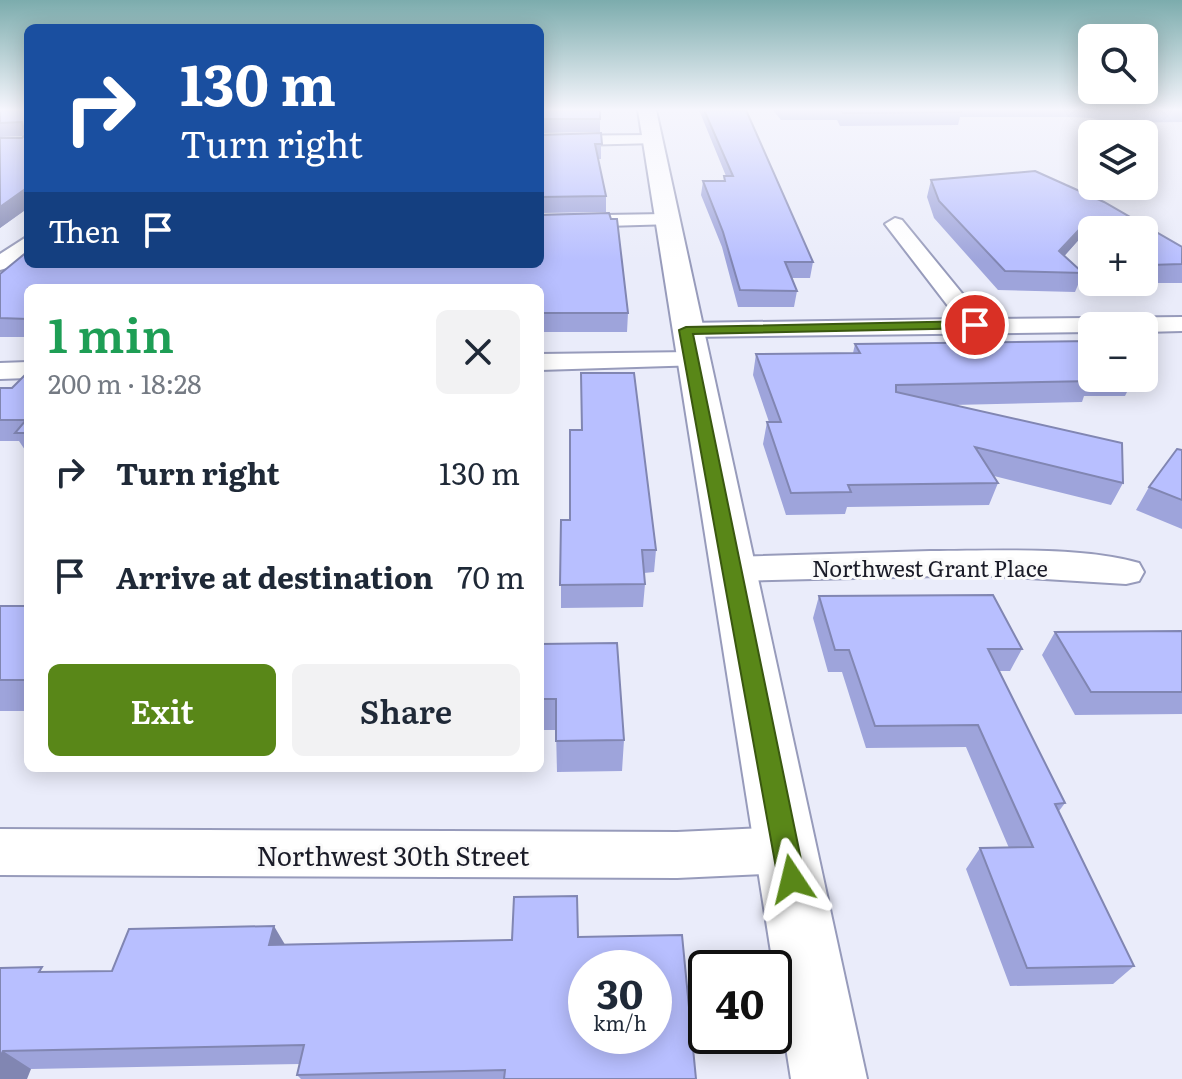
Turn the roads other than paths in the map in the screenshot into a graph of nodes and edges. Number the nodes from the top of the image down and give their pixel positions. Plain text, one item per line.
1 (655, 160) edge
2 (666, 220) junction
3 (544, 222) edge
4 (895, 224) dead end
5 (23, 233) edge
6 (0, 264) edge
7 (1182, 324) edge
8 (975, 325) junction
9 (689, 345) junction
10 (544, 362) edge
11 (24, 370) edge
12 (0, 371) edge
13 (733, 569) junction
14 (1126, 572) dead end
15 (787, 850) junction
16 (0, 852) edge
17 (829, 1079) edge

1 - 2 street
2 - 3 street
2 - 9 street
4 - 8 street
5 - 6 street
7 - 8 street
8 - 9 street
9 - 10 street
9 - 13 street
11 - 12 street
13 - 14 street, Northwest Grant Place
13 - 15 street
15 - 16 street, Northwest 30th Street
15 - 17 street

